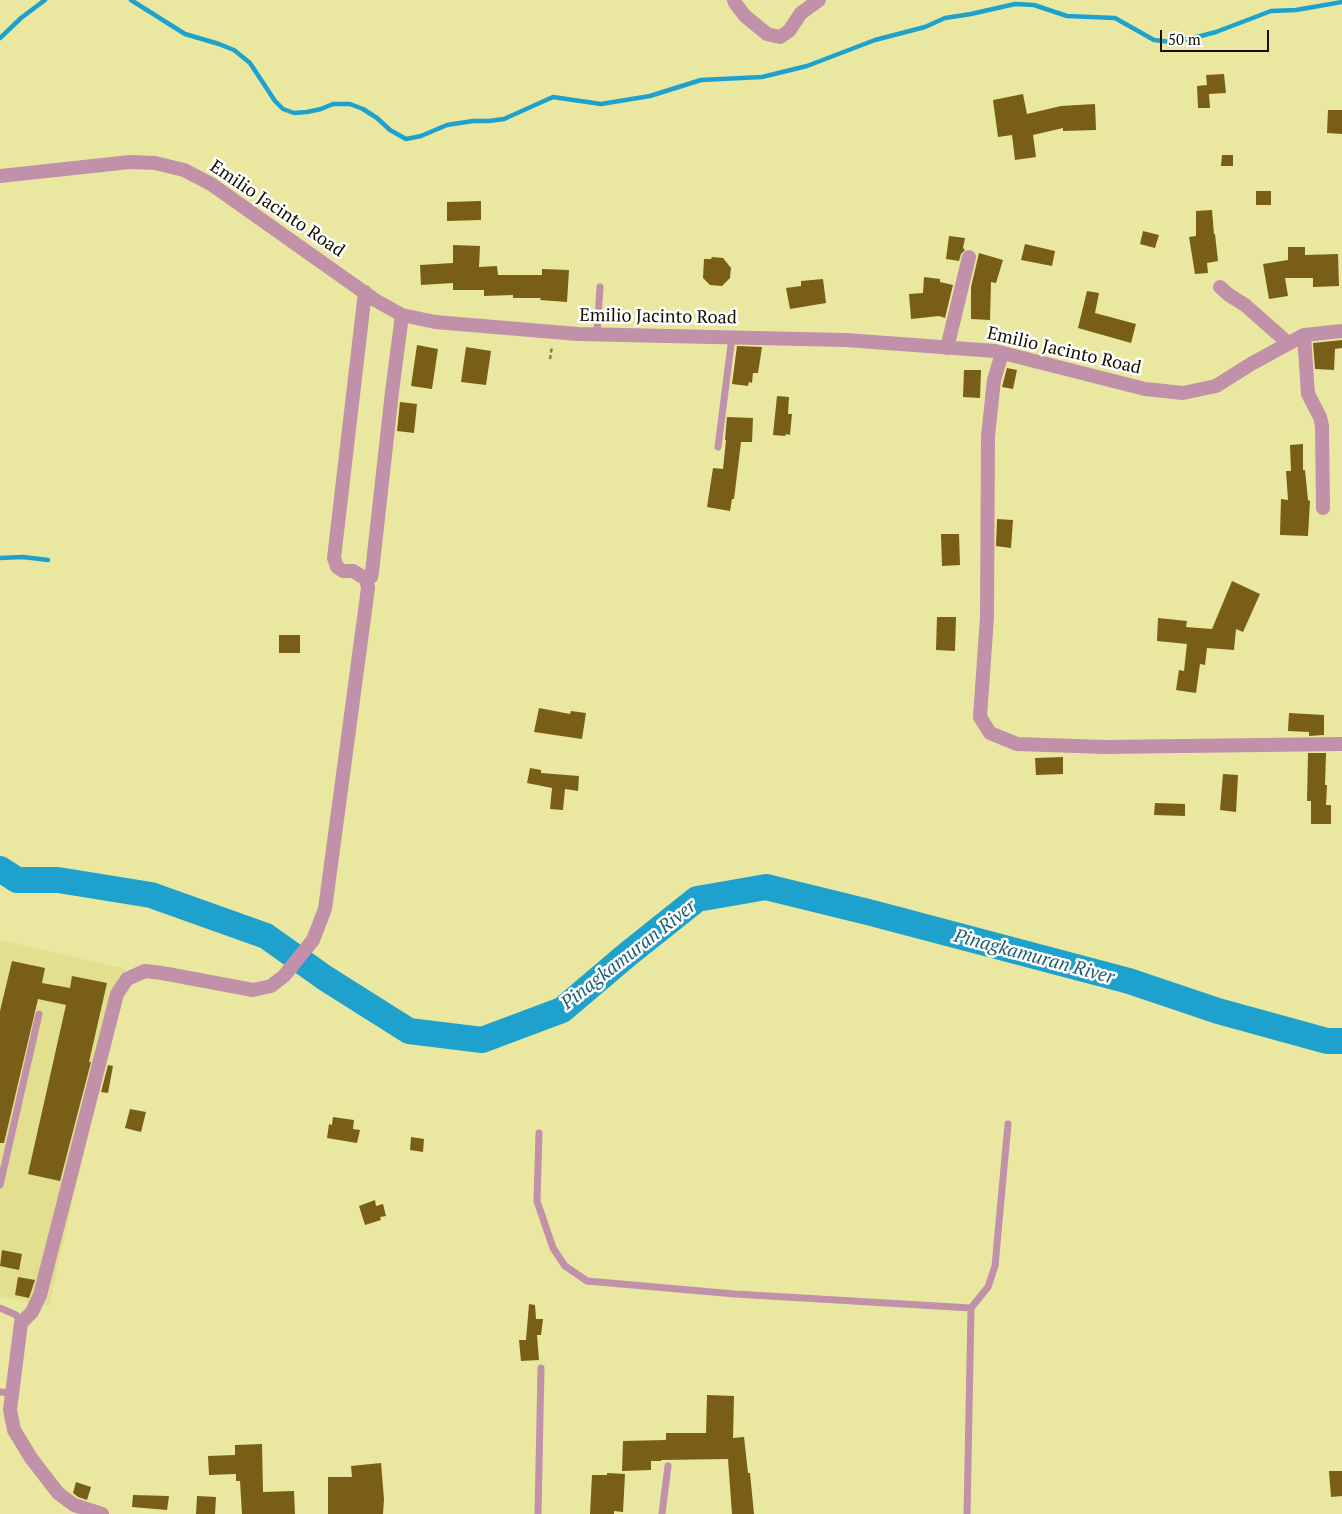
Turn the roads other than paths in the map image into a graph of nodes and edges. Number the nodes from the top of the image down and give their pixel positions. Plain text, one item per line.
1 (734, 0) edge
2 (819, 0) edge
3 (0, 176) edge
4 (969, 257) dead end
5 (600, 287) dead end
6 (1220, 287) dead end
7 (365, 292) junction
8 (402, 315) junction
9 (1342, 331) edge
10 (597, 334) junction
11 (1304, 335) junction
12 (732, 337) junction
13 (1288, 343) junction
14 (947, 348) junction
15 (1002, 353) junction
16 (718, 448) dead end
17 (1323, 508) dead end
18 (366, 579) junction
19 (1342, 744) edge
20 (39, 1014) dead end
21 (1008, 1124) dead end
22 (539, 1133) dead end
23 (0, 1185) edge
24 (0, 1308) edge
25 (971, 1308) junction
26 (22, 1323) junction
27 (540, 1368) dead end
28 (6, 1392) edge
29 (668, 1466) dead end
30 (102, 1514) edge
31 (538, 1514) edge
32 (662, 1514) edge
33 (967, 1514) edge

1 - 2 street
3 - 7 street, Emilio Jacinto Road
4 - 14 street
5 - 10 lane
6 - 13 street
7 - 8 street, Emilio Jacinto Road
7 - 18 street
8 - 10 street, Emilio Jacinto Road
8 - 18 street
9 - 11 street, Emilio Jacinto Road
10 - 12 street, Emilio Jacinto Road
11 - 13 street, Emilio Jacinto Road
11 - 17 street
12 - 14 street, Emilio Jacinto Road
12 - 16 lane
13 - 15 street, Emilio Jacinto Road
14 - 15 street, Emilio Jacinto Road
15 - 19 street
18 - 26 street
20 - 23 lane
21 - 25 lane
22 - 25 lane
24 - 26 lane
25 - 33 lane
26 - 28 street
27 - 31 lane
28 - 30 street
29 - 32 lane

